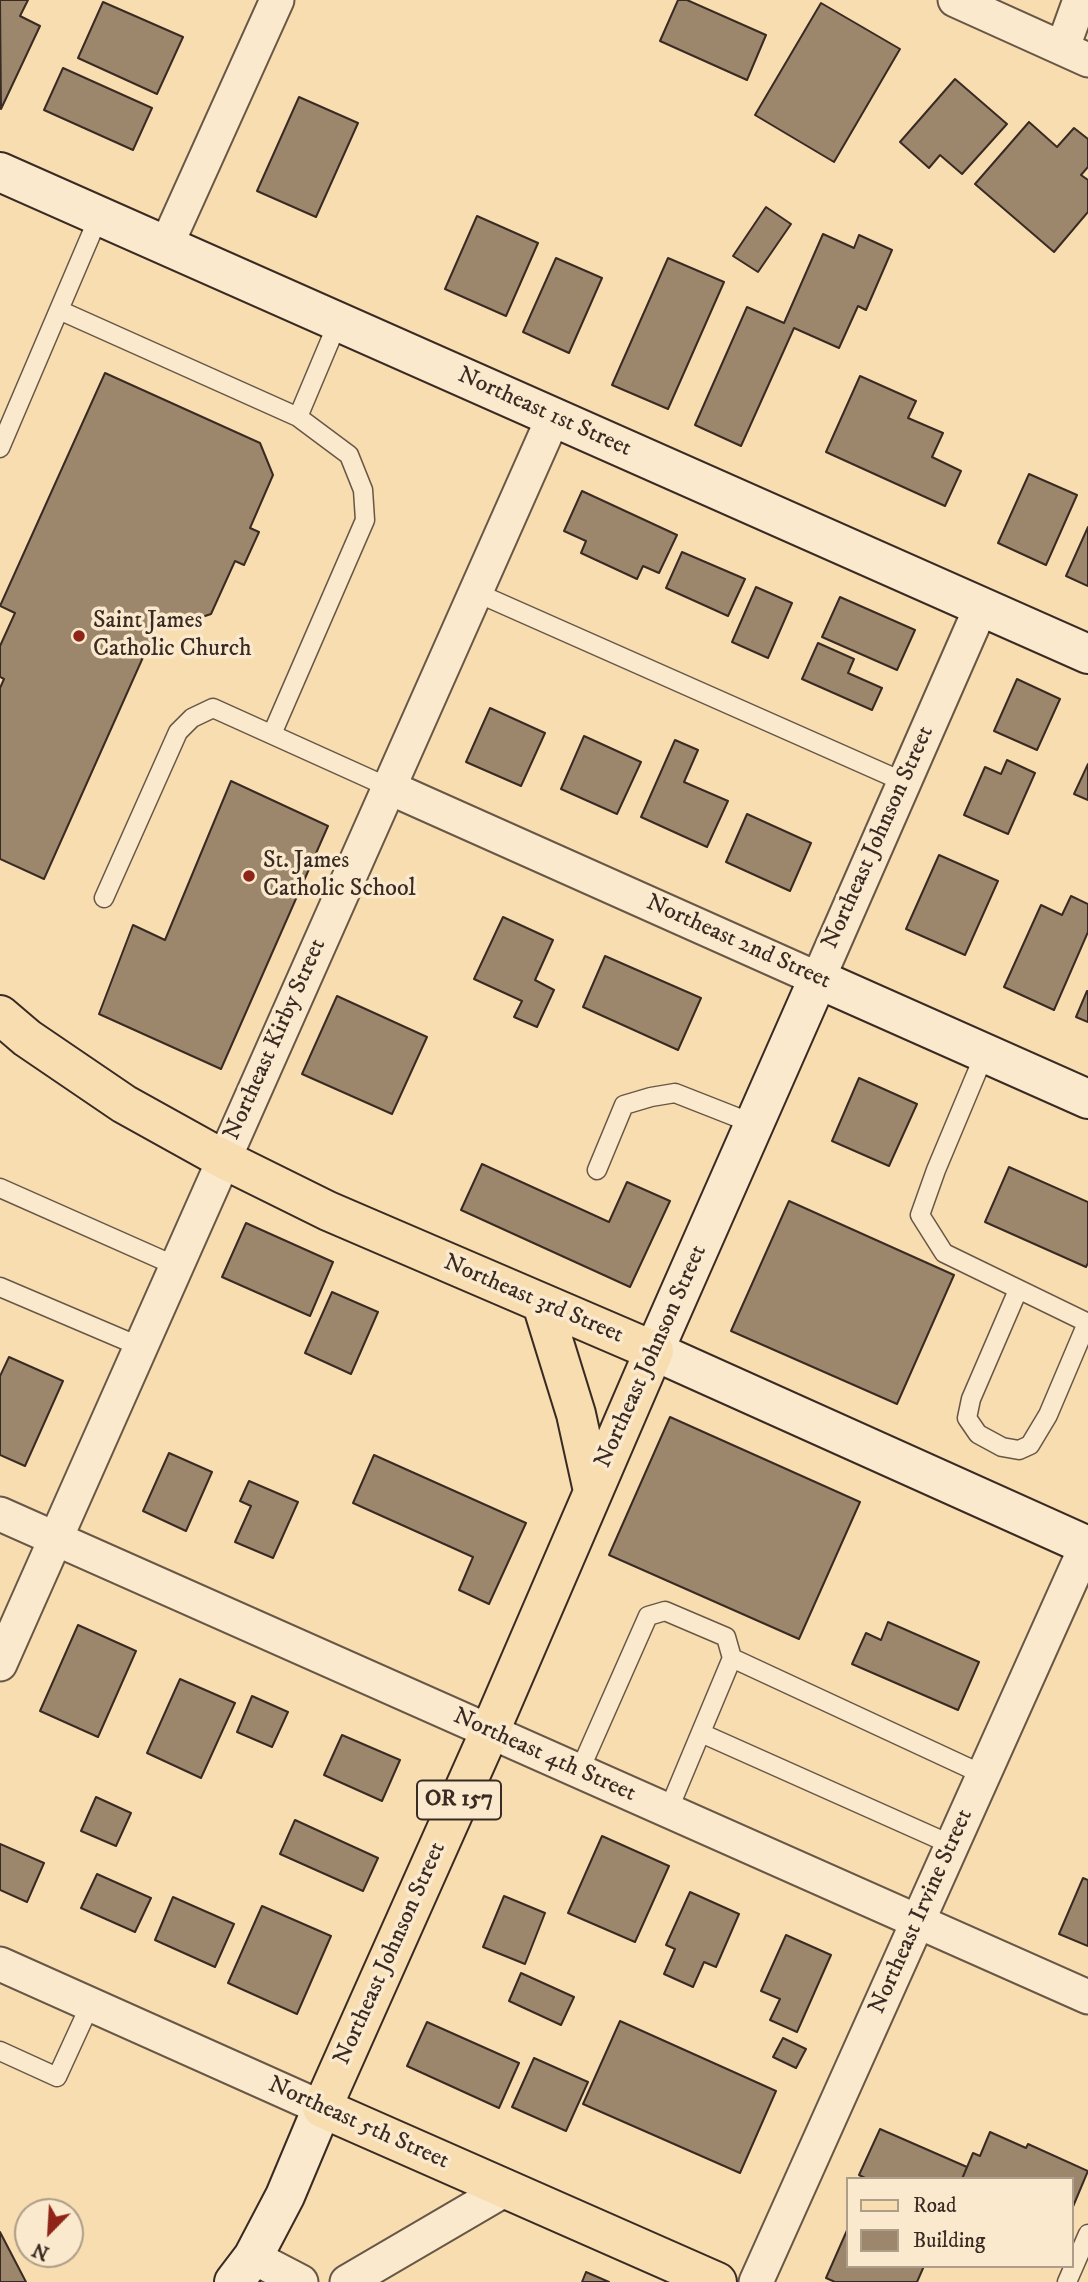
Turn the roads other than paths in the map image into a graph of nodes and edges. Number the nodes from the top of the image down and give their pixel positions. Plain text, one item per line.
1 (277, 0) edge
2 (955, 0) edge
3 (1080, 0) edge
4 (1075, 54) edge
5 (0, 172) edge
6 (99, 216) junction
7 (166, 246) junction
8 (59, 310) junction
9 (338, 322) junction
10 (298, 417) junction
11 (553, 418) junction
12 (0, 448) edge
13 (475, 592) junction
14 (981, 607) junction
15 (1088, 654) edge
16 (272, 734) junction
17 (904, 782) junction
18 (388, 788) junction
19 (103, 898) dead end
20 (818, 979) junction
21 (0, 1015) edge
22 (985, 1053) junction
23 (1088, 1099) edge
24 (754, 1124) junction
25 (223, 1159) junction
26 (597, 1170) dead end
27 (0, 1188) edge
28 (176, 1266) junction
29 (0, 1287) edge
30 (1018, 1290) junction
31 (542, 1304) junction
32 (1087, 1323) edge
33 (141, 1347) junction
34 (654, 1351) junction
35 (593, 1491) junction
36 (0, 1514) edge
37 (57, 1539) junction
38 (1088, 1544) edge
39 (732, 1658) junction
40 (0, 1664) edge
41 (490, 1731) junction
42 (701, 1732) junction
43 (579, 1772) junction
44 (984, 1775) junction
45 (668, 1811) junction
46 (952, 1845) junction
47 (918, 1923) junction
48 (0, 1964) edge
49 (1088, 1997) edge
50 (90, 2005) junction
51 (0, 2051) edge
52 (322, 2108) junction
53 (506, 2189) junction
54 (1088, 2234) edge
55 (1074, 2266) edge
56 (244, 2269) edge
57 (301, 2282) edge
58 (347, 2282) edge
59 (717, 2282) edge
60 (756, 2282) edge

1 - 7 street
2 - 4 street
3 - 4 street
5 - 6 street, Northeast 1st Street
6 - 7 street, Northeast 1st Street
6 - 8 lane
7 - 9 street, Northeast 1st Street
8 - 10 lane
8 - 12 lane
9 - 10 lane
9 - 11 street, Northeast 1st Street
10 - 16 lane
11 - 13 street, Northeast Kirby Street
11 - 14 street, Northeast 1st Street
13 - 17 lane
13 - 18 street, Northeast Kirby Street
14 - 15 street, Northeast 1st Street
14 - 17 street, Northeast Johnson Street / OR 157
16 - 18 lane
16 - 19 lane
17 - 20 street, Northeast Johnson Street / OR 157
18 - 20 street, Northeast 2nd Street
18 - 25 street, Northeast Kirby Street
20 - 22 street, Northeast 2nd Street
20 - 24 street, Northeast Johnson Street / OR 157
21 - 25 main road, Northeast 3rd Street
22 - 23 street, Northeast 2nd Street
22 - 30 lane
24 - 26 lane
24 - 34 street, Northeast Johnson Street / OR 157
25 - 28 street, Northeast Kirby Street
25 - 31 main road, Northeast 3rd Street
27 - 28 lane
28 - 33 street, Northeast Kirby Street
29 - 33 lane
30 - 32 lane
30 - 32 lane
31 - 34 main road, Northeast 3rd Street
31 - 35 main road
33 - 37 street, Northeast Kirby Street
34 - 35 main road, Northeast Johnson Street / OR 157
34 - 38 street, Northeast 3rd Street
35 - 41 main road, Northeast Johnson Street / OR 157
36 - 37 street, Northeast 4th Street
37 - 40 street, Northeast Kirby Street
37 - 41 street, Northeast 4th Street
38 - 44 street, Northeast Irvine Street
39 - 42 lane
39 - 43 lane
39 - 44 lane
41 - 43 street, Northeast 4th Street
41 - 52 main road, Northeast Johnson Street / OR 157
42 - 45 lane
42 - 46 lane
43 - 45 street, Northeast 4th Street
44 - 46 street, Northeast Irvine Street
45 - 47 street, Northeast 4th Street
46 - 47 street, Northeast Irvine Street
47 - 49 street, Northeast 4th Street
47 - 60 street, Northeast Irvine Street
48 - 50 street, Northeast 5th Street
50 - 51 lane
50 - 52 street, Northeast 5th Street
52 - 53 main road, Northeast 5th Street
52 - 56 street
53 - 58 street
53 - 59 main road, Northeast 5th Street
54 - 55 lane
56 - 57 street

